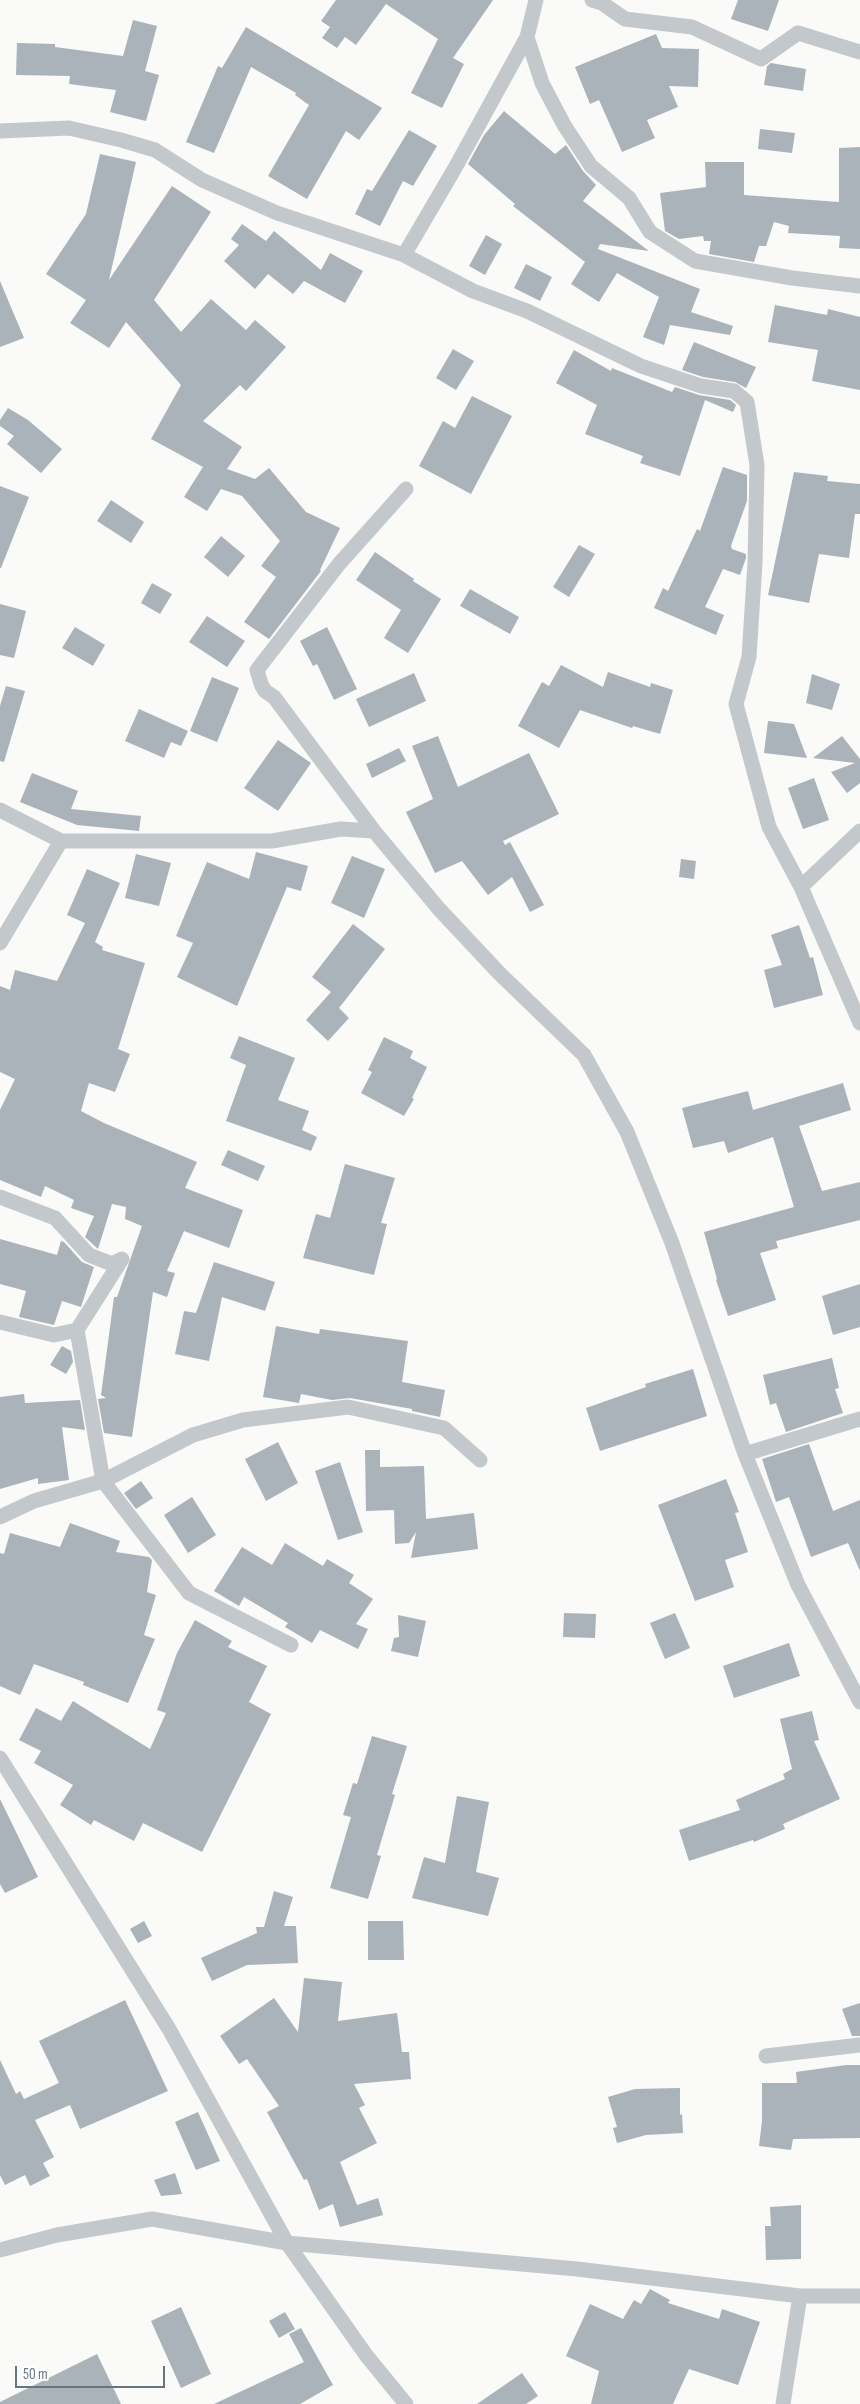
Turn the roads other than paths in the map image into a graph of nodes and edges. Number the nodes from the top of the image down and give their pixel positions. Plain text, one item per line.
1 (536, 0) edge
2 (592, 0) edge
3 (527, 37) junction
4 (860, 52) edge
5 (0, 131) edge
6 (404, 255) junction
7 (860, 286) edge
8 (406, 489) dead end
9 (0, 810) edge
10 (374, 831) junction
11 (860, 831) edge
12 (62, 841) junction
13 (801, 887) junction
14 (0, 944) edge
15 (860, 1023) edge
16 (0, 1197) edge
17 (0, 1322) edge
18 (77, 1330) junction
19 (860, 1419) edge
20 (745, 1454) junction
21 (480, 1460) dead end
22 (102, 1481) junction
23 (0, 1517) edge
24 (291, 1645) dead end
25 (860, 1702) edge
26 (0, 1758) edge
27 (860, 2046) edge
28 (766, 2056) dead end
29 (287, 2243) junction
30 (0, 2250) edge
31 (800, 2296) junction
32 (860, 2296) edge
33 (406, 2404) edge
34 (783, 2404) edge

1 - 3 street
2 - 4 street
3 - 6 street
3 - 7 street
5 - 6 street
6 - 13 street
8 - 10 street
9 - 12 street
10 - 12 street
10 - 20 street
11 - 13 street
12 - 14 street
13 - 15 street
16 - 18 street
17 - 18 street
18 - 22 street
19 - 20 street
20 - 25 street
21 - 22 street
22 - 23 street
22 - 24 street
26 - 29 street
27 - 28 street
29 - 30 street
29 - 31 street
29 - 33 street
31 - 32 street
31 - 34 street

